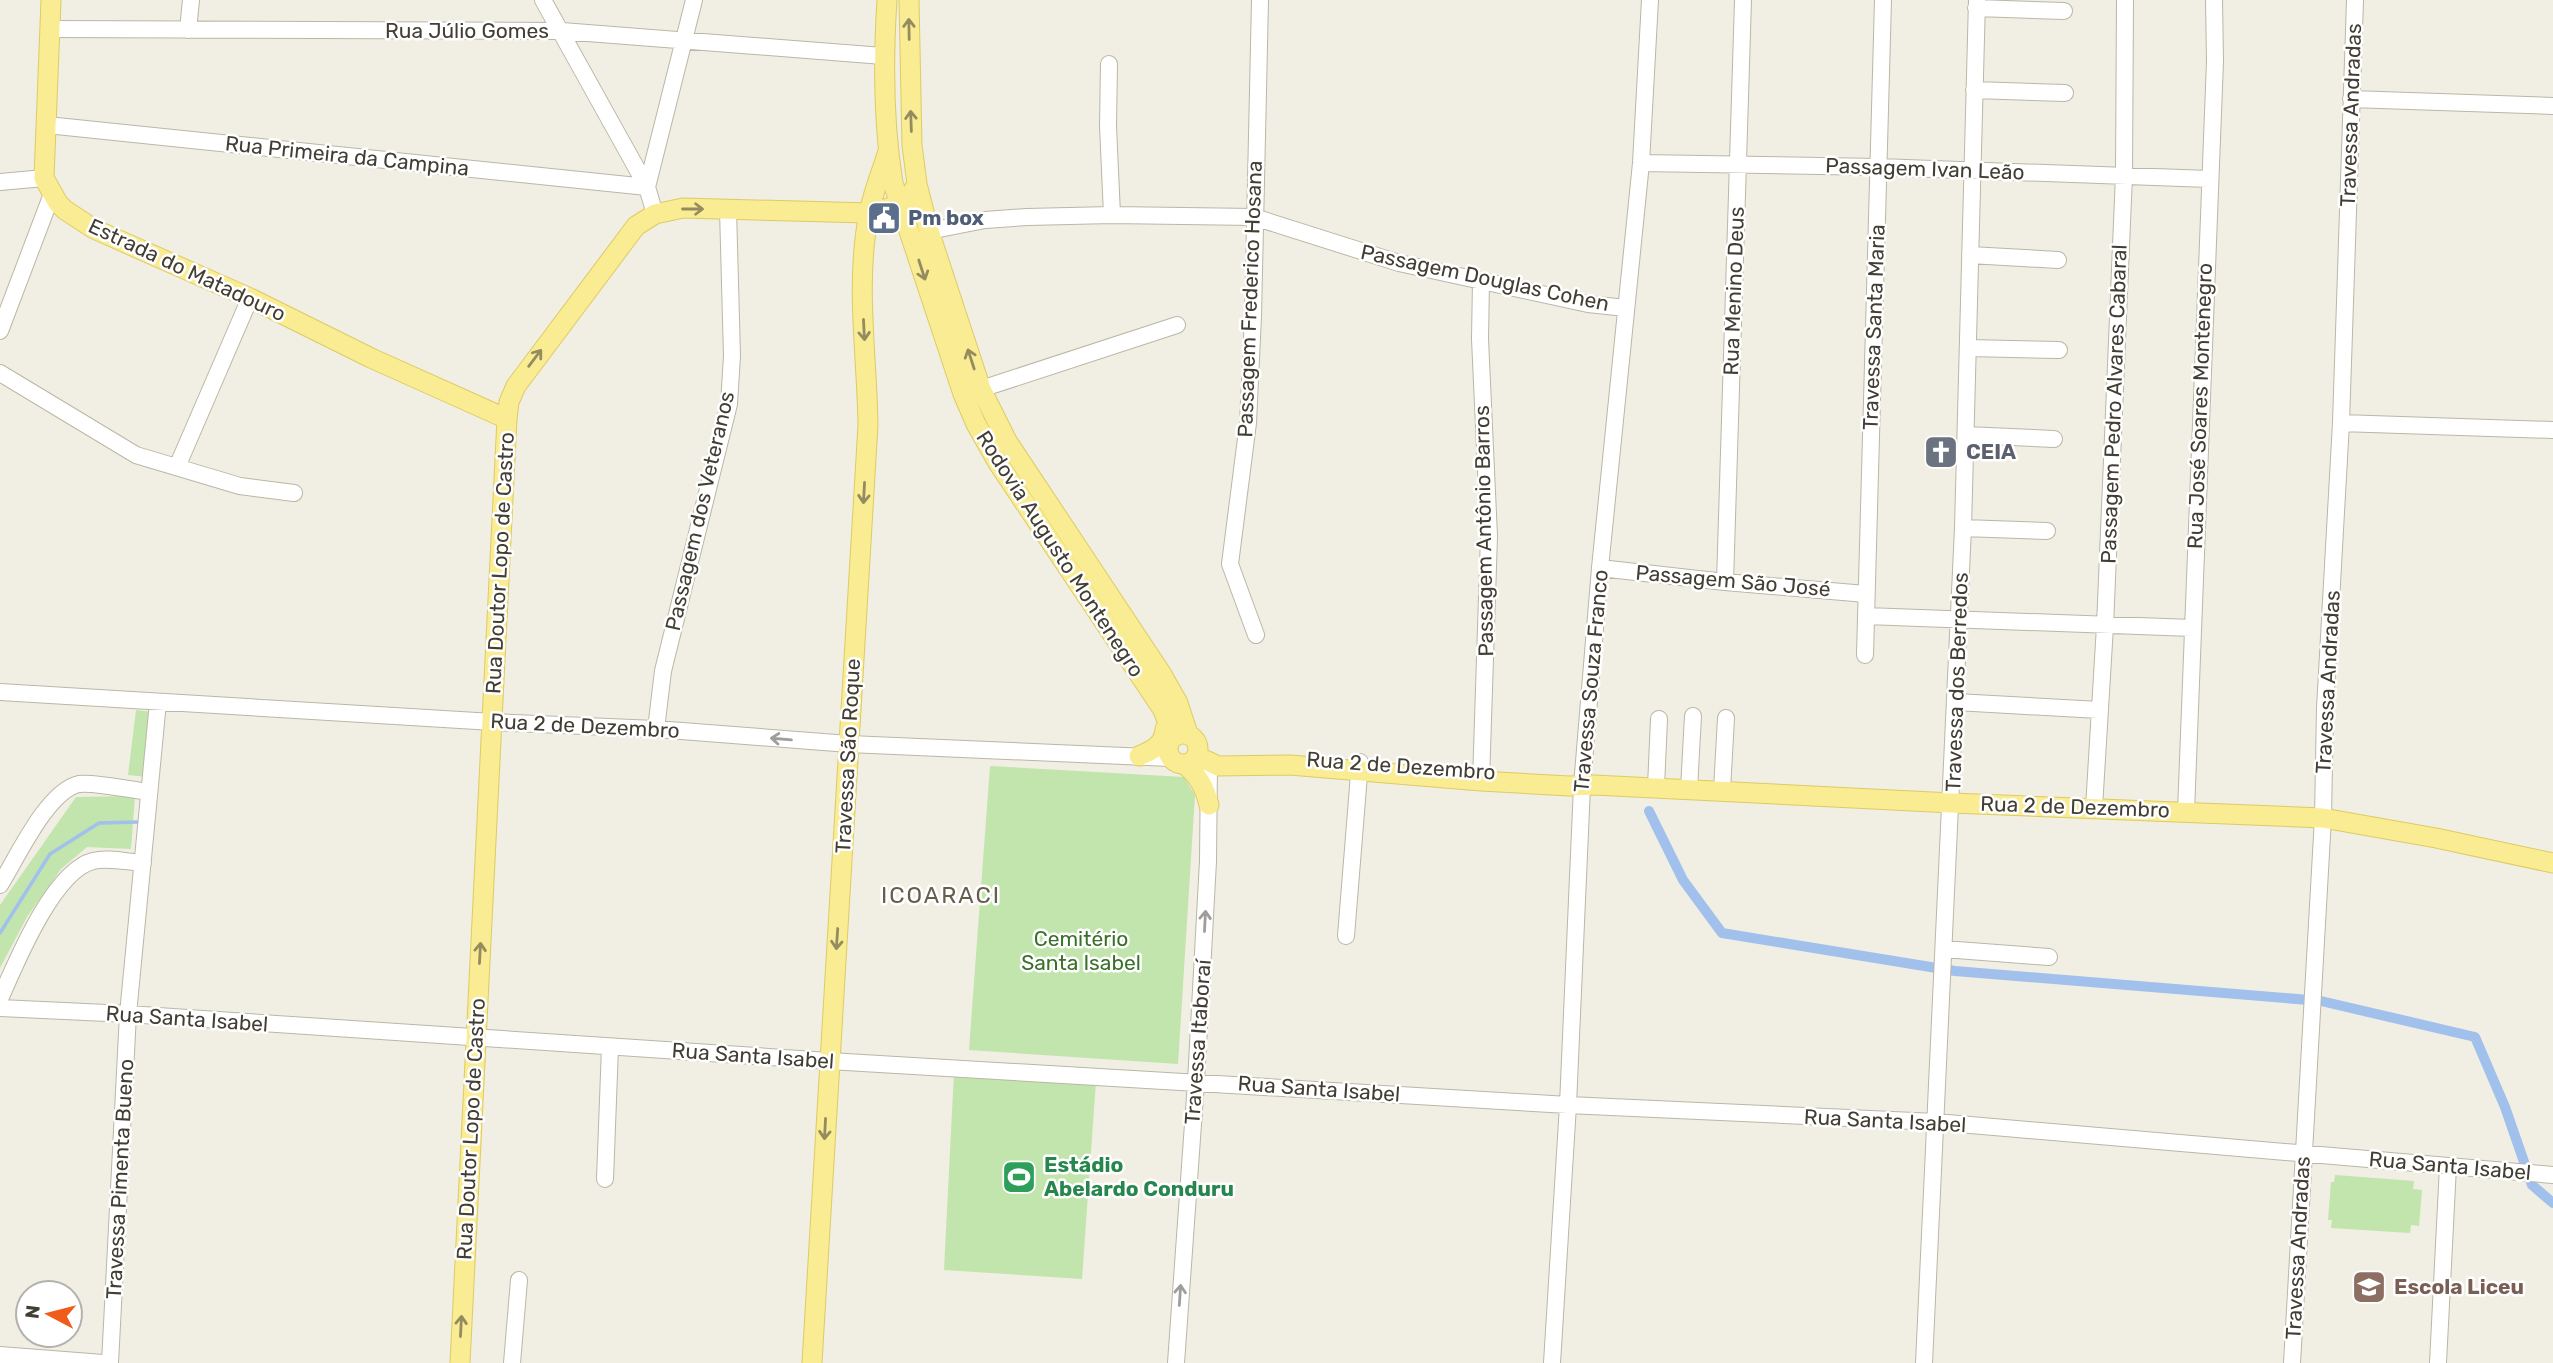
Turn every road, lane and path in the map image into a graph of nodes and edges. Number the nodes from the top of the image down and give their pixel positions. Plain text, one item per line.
1 (51, 0) edge
2 (191, 0) edge
3 (543, 0) edge
4 (694, 0) edge
5 (887, 0) edge
6 (909, 0) edge
7 (1260, 0) edge
8 (1650, 0) edge
9 (1743, 0) edge
10 (1884, 0) edge
11 (2125, 0) edge
12 (2214, 0) edge
13 (2355, 0) edge
14 (1977, 4) edge
15 (2064, 11) dead end
16 (50, 29) junction
17 (188, 30) junction
18 (562, 31) junction
19 (683, 40) junction
20 (883, 56) junction
21 (909, 59) junction
22 (1109, 64) dead end
23 (1974, 90) junction
24 (2065, 93) dead end
25 (2351, 99) junction
26 (2553, 106) edge
27 (47, 125) junction
28 (888, 151) junction
29 (1641, 163) junction
30 (1738, 165) junction
31 (1879, 167) junction
32 (1973, 170) junction
33 (2124, 175) junction
34 (2209, 179) junction
35 (0, 182) edge
36 (916, 184) junction
37 (48, 186) junction
38 (647, 187) junction
39 (900, 205) junction
40 (728, 209) junction
41 (869, 213) junction
42 (654, 214) junction
43 (1112, 215) junction
44 (1254, 217) junction
45 (929, 231) junction
46 (1970, 255) junction
47 (2058, 260) dead end
48 (1481, 281) junction
49 (250, 298) junction
50 (1626, 308) junction
51 (1177, 325) dead end
52 (0, 331) edge
53 (1969, 348) junction
54 (2059, 350) dead end
55 (0, 373) edge
56 (981, 389) junction
57 (507, 419) junction
58 (2341, 423) junction
59 (2553, 430) edge
60 (1966, 435) junction
61 (2054, 439) dead end
62 (177, 467) junction
63 (294, 494) dead end
64 (1963, 528) junction
65 (2046, 531) dead end
66 (1600, 568) junction
67 (1725, 582) junction
68 (1866, 594) junction
69 (1866, 616) junction
70 (1959, 619) junction
71 (2105, 626) junction
72 (2192, 628) junction
73 (1256, 635) dead end
74 (1865, 655) dead end
75 (0, 692) edge
76 (158, 702) junction
77 (1956, 702) junction
78 (1163, 710) junction
79 (2099, 710) junction
80 (1693, 716) dead end
81 (1726, 718) dead end
82 (1659, 719) dead end
83 (493, 722) junction
84 (656, 729) junction
85 (1181, 736) junction
86 (849, 744) junction
87 (1139, 756) junction
88 (1190, 760) junction
89 (1360, 766) junction
90 (1482, 777) junction
91 (1586, 783) junction
92 (1656, 787) junction
93 (1689, 789) junction
94 (1722, 790) junction
95 (149, 792) junction
96 (1952, 803) junction
97 (1209, 805) joint
98 (2094, 807) junction
99 (2186, 811) junction
100 (2323, 818) junction
101 (142, 863) junction
102 (2553, 863) edge
103 (0, 885) edge
104 (1346, 936) dead end
105 (1944, 950) junction
106 (2049, 957) dead end
107 (0, 999) edge
108 (0, 1009) edge
109 (128, 1014) junction
110 (475, 1038) junction
111 (610, 1047) junction
112 (829, 1061) junction
113 (1196, 1082) junction
114 (1568, 1105) junction
115 (1936, 1122) junction
116 (2303, 1155) junction
117 (2448, 1166) junction
118 (2551, 1175) edge
119 (605, 1179) dead end
120 (519, 1280) dead end
121 (0, 1355) edge
122 (33, 1360) edge
123 (103, 1363) edge
124 (110, 1363) edge
125 (460, 1363) edge
126 (512, 1363) edge
127 (811, 1363) edge
128 (1176, 1363) edge
129 (1552, 1363) edge
130 (1924, 1363) edge
131 (2292, 1363) edge
132 (2438, 1363) edge

1 - 16 main road
2 - 17 street
3 - 18 street
4 - 19 street
5 - 20 main road, Rodovia Augusto Montenegro
21 -> 6 main road, Rodovia Augusto Montenegro
7 - 44 street, Passagem Frederico Hosana
8 - 29 street, Travessa Souza Franco
9 - 30 street, Rua Menino Deus
10 - 31 street, Travessa Santa Maria
11 - 33 street, Passagem Pedro Alvares Cabaral
12 - 34 street, Rua José Soares Montenegro
13 - 25 street, Travessa Andradas
14 - 15 street
14 - 23 street, Travessa dos Berredos
16 - 17 street, Rua Júlio Gomes
16 - 27 main road
17 - 18 street, Rua Júlio Gomes
18 - 19 street, Rua Júlio Gomes
18 - 38 street
19 - 20 street, Rua Júlio Gomes
19 - 38 street
20 - 21 main road
20 - 28 main road, Rodovia Augusto Montenegro
36 -> 21 main road, Rodovia Augusto Montenegro
22 - 43 street
23 - 24 street
23 - 32 street, Travessa dos Berredos
25 - 26 street
25 - 58 street, Travessa Andradas
27 - 37 main road
27 - 38 street, Rua Primeira da Campina
28 - 39 main road, Rodovia Augusto Montenegro
28 - 41 main road, Travessa São Roque
29 - 30 street, Passagem Ivan Leão
29 - 50 street, Travessa Souza Franco
30 - 31 street, Passagem Ivan Leão
30 - 67 street, Rua Menino Deus
31 - 32 street, Passagem Ivan Leão
31 - 68 street, Travessa Santa Maria
32 - 33 street, Passagem Ivan Leão
32 - 46 street, Travessa dos Berredos
33 - 34 street, Passagem Ivan Leão
33 - 71 street, Passagem Pedro Alvares Cabaral
34 - 72 street, Rua José Soares Montenegro
35 - 37 street
36 - 39 main road
36 - 45 main road, Rodovia Augusto Montenegro
37 - 49 main road, Estrada do Matadouro
37 - 52 street
38 - 42 street
39 - 41 main road
39 -> 78 main road, Rodovia Augusto Montenegro
40 - 41 main road
42 -> 40 main road
40 - 84 street, Passagem dos Veteranos
41 -> 86 main road, Travessa São Roque
57 -> 42 main road, Rua Doutor Lopo de Castro
43 - 44 street, Passagem Douglas Cohen
43 - 45 street, Passagem Douglas Cohen
44 - 48 street, Passagem Douglas Cohen
44 - 73 street, Passagem Frederico Hosana
56 -> 45 main road, Rodovia Augusto Montenegro
46 - 47 street
46 - 53 street, Travessa dos Berredos
48 - 50 street, Passagem Douglas Cohen
48 - 90 street, Passagem Antônio Barros
49 - 57 main road, Estrada do Matadouro
49 - 62 street
50 - 66 street, Travessa Souza Franco
51 - 56 street
53 - 54 street
53 - 60 street, Travessa dos Berredos
55 - 62 street
56 - 85 main road, Rodovia Augusto Montenegro
57 - 83 main road, Rua Doutor Lopo de Castro
58 - 59 street
58 - 100 street, Travessa Andradas
60 - 61 street
60 - 64 street, Travessa dos Berredos
62 - 63 street
64 - 65 street
64 - 70 street, Travessa dos Berredos
66 - 67 street, Passagem São José
66 - 91 street, Travessa Souza Franco
67 - 68 street, Passagem São José
68 - 69 street, Travessa Santa Maria
69 - 70 street
69 - 74 street, Travessa Santa Maria
70 - 71 street
70 - 77 street, Travessa dos Berredos
71 - 72 street
71 - 79 street, Passagem Pedro Alvares Cabaral
72 - 99 street, Rua José Soares Montenegro
75 - 76 street, Rua 2 de Dezembro
76 - 83 street, Rua 2 de Dezembro
76 - 95 street, Travessa Pimenta Bueno
77 - 79 street
77 - 96 street, Travessa dos Berredos
78 - 85 main road, Rodovia Augusto Montenegro
78 - 87 main road
79 - 98 street, Passagem Pedro Alvares Cabaral
80 - 93 street
81 - 94 street
82 - 92 street
83 - 84 street, Rua 2 de Dezembro
110 -> 83 main road, Rua Doutor Lopo de Castro
86 -> 84 street, Rua 2 de Dezembro
85 - 88 main road
85 - 88 main road
86 - 87 street, Rua 2 de Dezembro
86 -> 112 main road, Travessa São Roque
87 - 88 street, Rua 2 de Dezembro
88 - 89 main road, Rua 2 de Dezembro
88 - 97 main road
89 - 90 main road, Rua 2 de Dezembro
89 - 104 street
90 - 91 main road, Rua 2 de Dezembro
91 - 92 main road, Rua 2 de Dezembro
91 - 114 street, Travessa Souza Franco
92 - 93 main road, Rua 2 de Dezembro
93 - 94 main road, Rua 2 de Dezembro
94 - 96 main road, Rua 2 de Dezembro
95 - 101 street, Travessa Pimenta Bueno
95 - 103 street
96 - 98 main road, Rua 2 de Dezembro
96 - 105 street, Travessa dos Berredos
113 -> 97 street, Travessa Itaboraí
98 - 99 main road, Rua 2 de Dezembro
99 - 100 main road, Rua 2 de Dezembro
100 - 102 main road, Rua 2 de Dezembro
100 - 116 street, Travessa Andradas
101 - 107 street
101 - 109 street, Travessa Pimenta Bueno
105 - 106 street
105 - 115 street, Travessa dos Berredos
108 - 109 street, Rua Santa Isabel
109 - 110 street, Rua Santa Isabel
109 - 124 street, Travessa Pimenta Bueno
110 - 111 street, Rua Santa Isabel
125 -> 110 main road, Rua Doutor Lopo de Castro
111 - 112 street, Rua Santa Isabel
111 - 119 street
112 - 113 street, Rua Santa Isabel
112 -> 127 main road, Travessa São Roque
113 - 114 street, Rua Santa Isabel
128 -> 113 street, Travessa Itaboraí
114 - 115 street, Rua Santa Isabel
114 - 129 street, Travessa Souza Franco
115 - 116 street, Rua Santa Isabel
115 - 130 street, Travessa dos Berredos
116 - 117 street, Rua Santa Isabel
116 - 131 street, Travessa Andradas
117 - 118 street, Rua Santa Isabel
117 - 132 street
120 - 126 street
121 - 122 street
122 - 123 street

